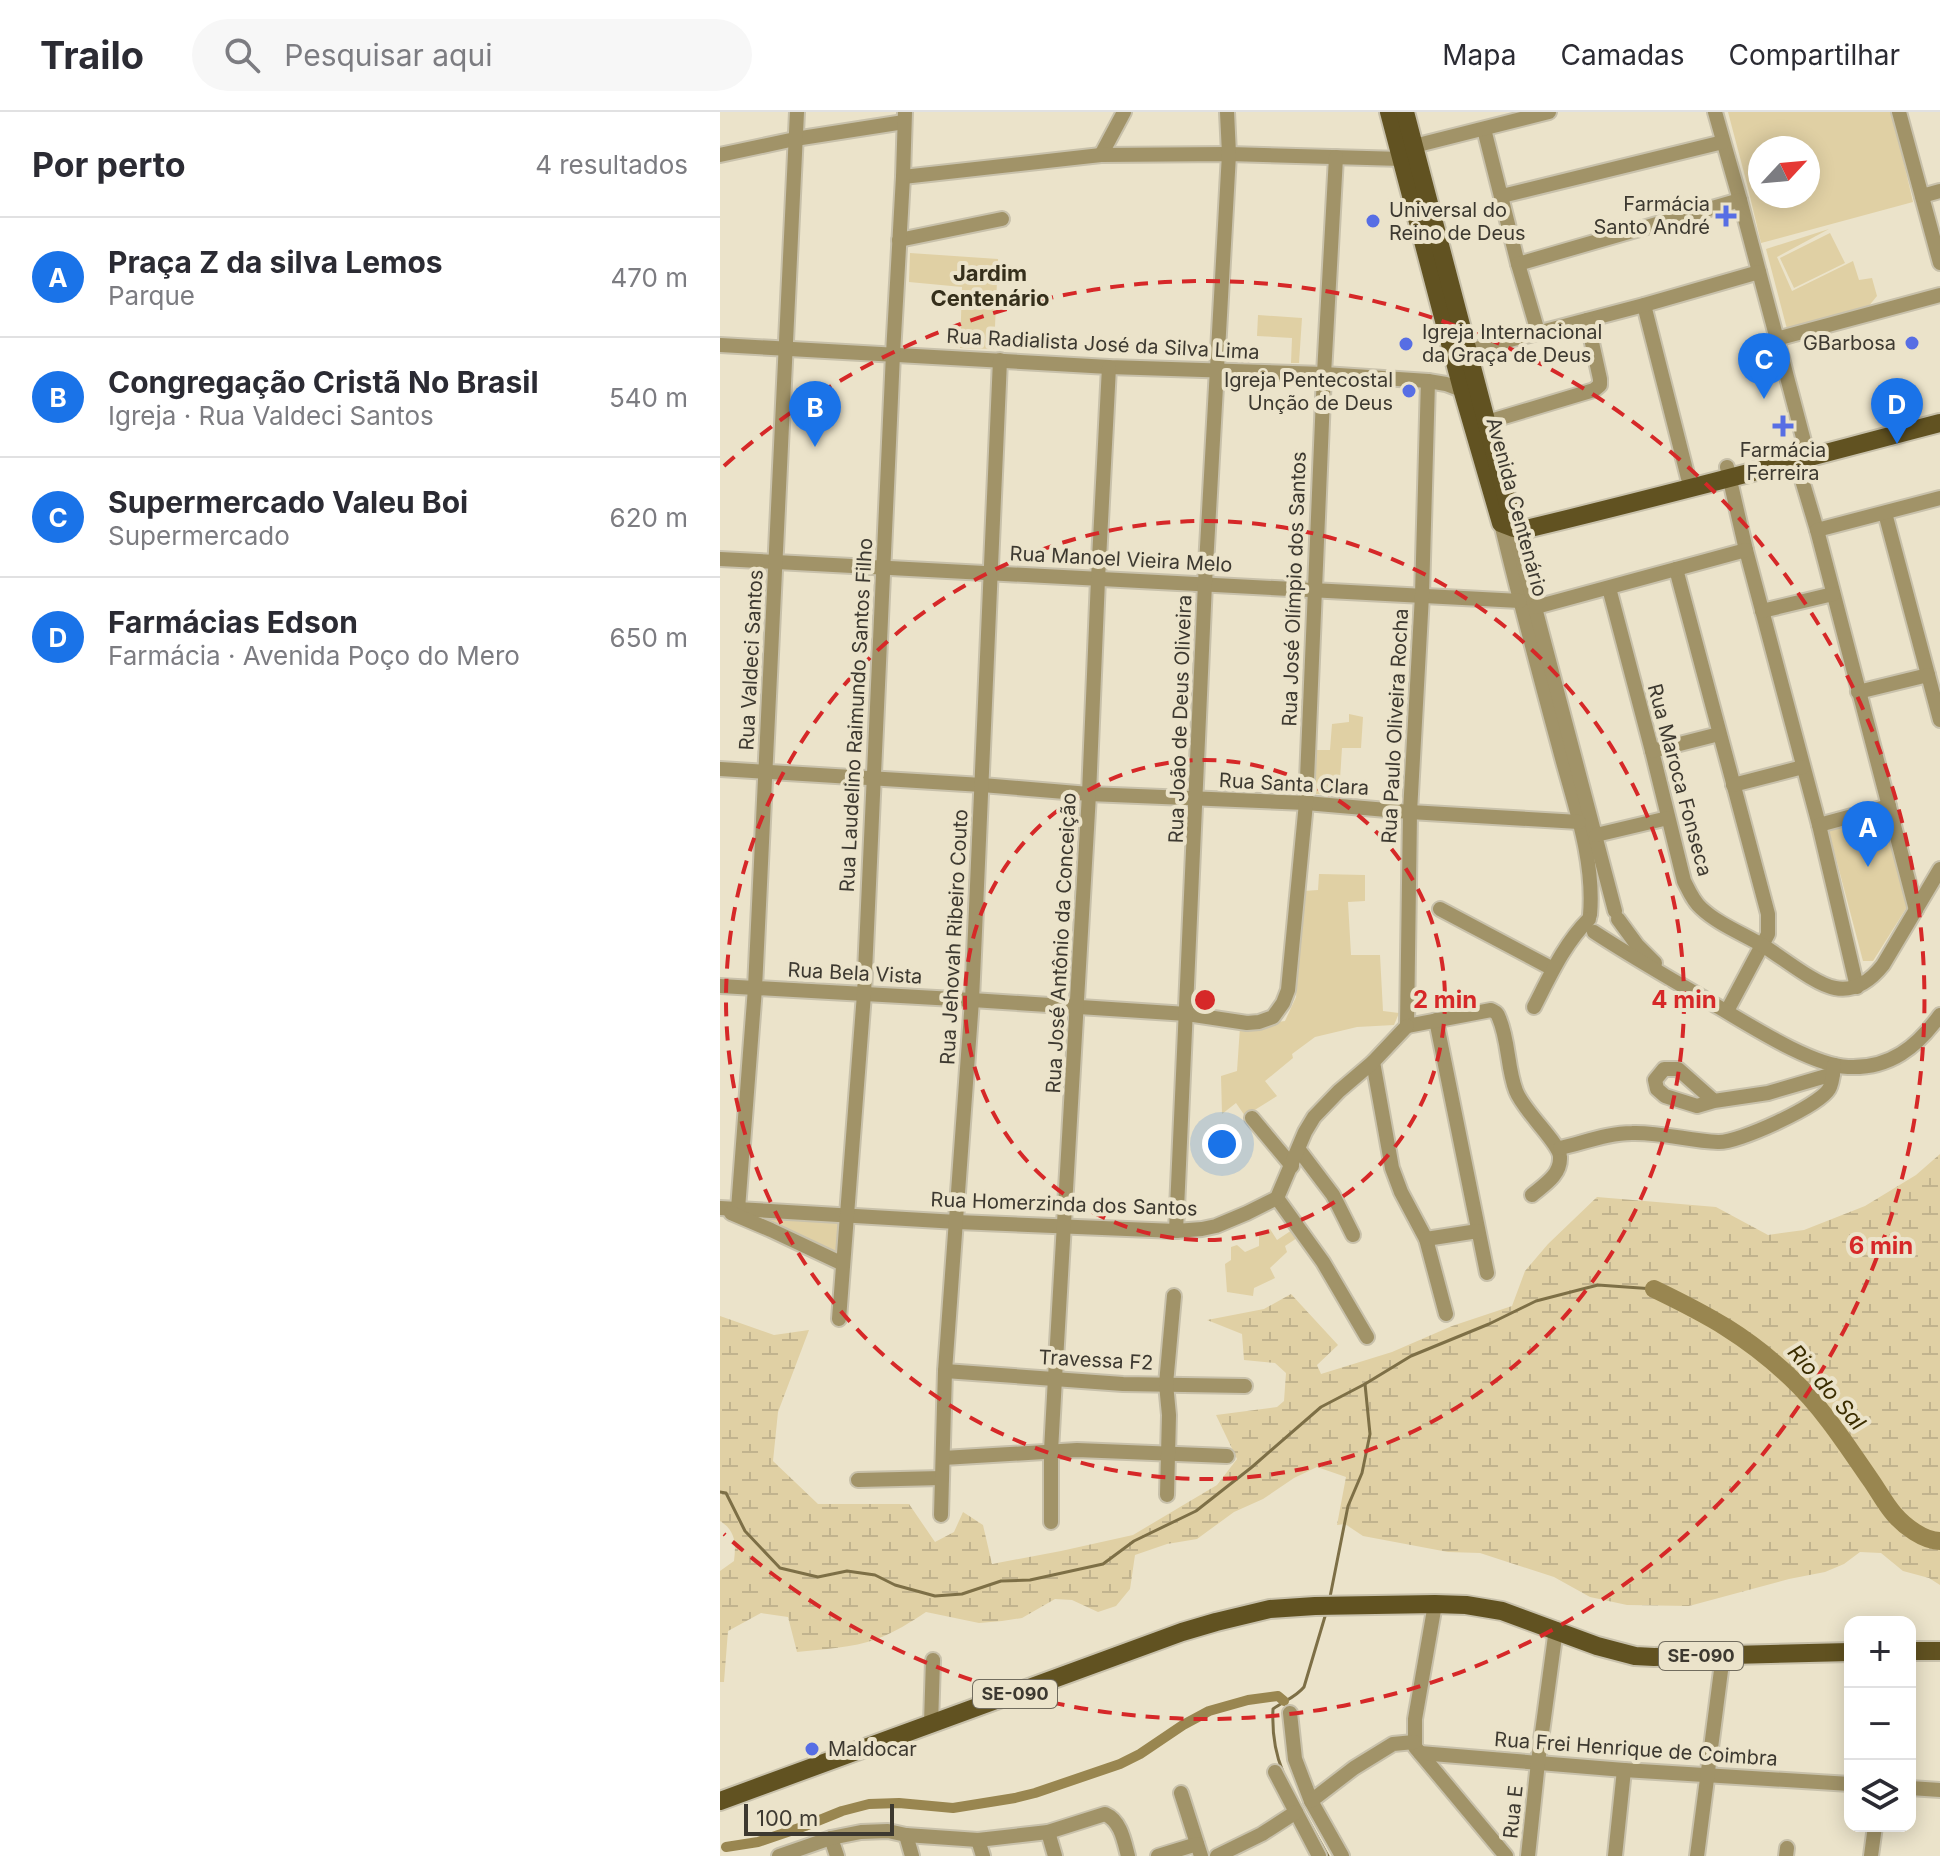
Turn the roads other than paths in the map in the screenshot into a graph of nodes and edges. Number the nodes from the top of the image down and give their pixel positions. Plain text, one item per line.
1 (797, 112) edge
2 (1124, 112) edge
3 (1227, 112) edge
4 (1389, 112) edge
5 (1405, 112) edge
6 (1549, 112) edge
7 (1715, 112) edge
8 (1899, 112) edge
9 (905, 117) edge
10 (1484, 129) junction
11 (795, 139) junction
12 (1723, 142) junction
13 (1408, 153) junction
14 (1229, 154) junction
15 (720, 155) edge
16 (1101, 155) junction
17 (1336, 157) junction
18 (903, 177) junction
19 (1940, 191) edge
20 (1502, 196) junction
21 (1922, 196) junction
22 (1740, 200) junction
23 (1002, 219) dead end
24 (899, 240) junction
25 (1940, 263) edge
26 (1518, 264) junction
27 (1759, 272) junction
28 (1940, 295) edge
29 (1644, 305) junction
30 (1587, 320) junction
31 (1538, 332) junction
32 (1776, 339) junction
33 (720, 345) edge
34 (785, 349) junction
35 (1468, 351) junction
36 (893, 354) junction
37 (1000, 360) junction
38 (1109, 367) junction
39 (1216, 370) junction
40 (1324, 374) junction
41 (1428, 381) junction
42 (1462, 389) junction
43 (1481, 400) junction
44 (1940, 411) edge
45 (1487, 422) junction
46 (1940, 423) edge
47 (1800, 453) junction
48 (1728, 472) junction
49 (1688, 478) junction
50 (1940, 498) edge
51 (1885, 513) junction
52 (1506, 520) junction
53 (1817, 530) junction
54 (1746, 550) junction
55 (720, 559) edge
56 (775, 561) junction
57 (882, 567) junction
58 (1676, 569) junction
59 (991, 573) junction
60 (1098, 579) junction
61 (1205, 583) junction
62 (1609, 588) junction
63 (1314, 591) junction
64 (1833, 594) junction
65 (1422, 595) junction
66 (1520, 601) junction
67 (1536, 607) junction
68 (1762, 611) junction
69 (1928, 675) junction
70 (1858, 692) junction
71 (1940, 720) edge
72 (1719, 734) junction
73 (1652, 751) junction
74 (1803, 767) junction
75 (720, 769) edge
76 (765, 770) junction
77 (872, 778) junction
78 (982, 785) junction
79 (1733, 785) junction
80 (1089, 794) junction
81 (1197, 799) junction
82 (1306, 803) junction
83 (1889, 806) junction
84 (1410, 812) junction
85 (1668, 818) junction
86 (1579, 822) junction
87 (1819, 825) junction
88 (1596, 835) junction
89 (1940, 869) edge
90 (1440, 909) dead end
91 (1916, 910) junction
92 (1616, 915) junction
93 (1591, 922) junction
94 (1762, 945) junction
95 (1553, 969) junction
96 (720, 986) edge
97 (1857, 987) junction
98 (755, 988) junction
99 (1687, 988) junction
100 (864, 994) junction
101 (972, 1000) junction
102 (1077, 1007) junction
103 (1534, 1007) dead end
104 (1727, 1011) junction
105 (1187, 1014) junction
106 (1940, 1015) edge
107 (1273, 1017) joint
108 (1436, 1020) junction
109 (1407, 1026) junction
110 (1373, 1062) junction
111 (1833, 1070) junction
112 (1714, 1101) dead end
113 (1252, 1118) dead end
114 (1560, 1148) junction
115 (1299, 1150) junction
116 (1292, 1166) junction
117 (1532, 1195) dead end
118 (1277, 1198) junction
119 (720, 1208) edge
120 (738, 1209) junction
121 (848, 1216) junction
122 (957, 1222) junction
123 (1064, 1226) junction
124 (1176, 1231) junction
125 (1478, 1231) junction
126 (1353, 1235) dead end
127 (1426, 1239) junction
128 (843, 1264) junction
129 (1487, 1273) dead end
130 (1174, 1296) dead end
131 (1446, 1314) dead end
132 (839, 1319) dead end
133 (1367, 1337) dead end
134 (945, 1371) junction
135 (1055, 1378) junction
136 (1166, 1384) junction
137 (1245, 1386) dead end
138 (1051, 1451) junction
139 (1168, 1455) junction
140 (1227, 1456) dead end
141 (943, 1458) junction
142 (942, 1478) junction
143 (858, 1480) dead end
144 (1167, 1495) dead end
145 (941, 1515) dead end
146 (1051, 1522) dead end
147 (1435, 1604) junction
148 (1556, 1629) junction
149 (1916, 1651) edge
150 (1940, 1651) edge
151 (1844, 1652) edge
152 (1723, 1655) junction
153 (933, 1660) dead end
154 (1290, 1713) dead end
155 (931, 1724) junction
156 (1417, 1747) junction
157 (1538, 1762) junction
158 (1624, 1770) junction
159 (1275, 1772) dead end
160 (1706, 1775) junction
161 (1844, 1784) edge
162 (1916, 1788) edge
163 (1940, 1790) edge
164 (1181, 1793) dead end
165 (720, 1801) edge
166 (1311, 1801) junction
167 (1296, 1812) junction
168 (1048, 1832) junction
169 (1874, 1832) edge
170 (906, 1835) junction
171 (831, 1838) junction
172 (978, 1840) junction
173 (1199, 1850) edge
174 (779, 1856) edge
175 (837, 1856) edge
176 (912, 1856) edge
177 (983, 1856) edge
178 (1055, 1856) edge
179 (1128, 1856) edge
180 (1158, 1856) edge
181 (1217, 1856) edge
182 (1319, 1856) edge
183 (1342, 1856) edge
184 (1506, 1856) edge
185 (1528, 1856) edge
186 (1615, 1856) edge
187 (1697, 1856) edge
188 (1871, 1856) edge

1 - 11 street, Rua Valdeci Santos
2 - 16 street
3 - 14 street, Rua João de Deus Oliveira
4 - 13 main road, Avenida Centenário
5 - 13 main road, Avenida Centenário
6 - 10 street
7 - 12 street
8 - 21 street
9 - 11 street
9 - 18 street, Rua Laudelino Raimundo Santos Filho
10 - 13 street
10 - 20 street
11 - 15 street
11 - 34 street, Rua Valdeci Santos
12 - 20 street
12 - 22 street
13 - 17 street
13 - 35 main road, Avenida Centenário
13 - 42 main road, Avenida Centenário
14 - 16 street
14 - 17 street
14 - 39 street, Rua João de Deus Oliveira
16 - 18 street
17 - 40 street, Rua José Olímpio dos Santos
18 - 24 street, Rua Laudelino Raimundo Santos Filho
19 - 21 street
20 - 26 street
21 - 25 street
22 - 26 street
22 - 27 street
23 - 24 street
24 - 36 street, Rua Laudelino Raimundo Santos Filho
26 - 31 street
27 - 29 street
27 - 32 street
28 - 32 street
29 - 30 street
29 - 49 street
30 - 31 street
30 - 45 street
31 - 35 street
32 - 47 street
33 - 34 street, Rua Radialista José da Silva Lima
34 - 36 street, Rua Radialista José da Silva Lima
34 - 56 street, Rua Valdeci Santos
35 - 43 main road, Avenida Centenário
36 - 37 street, Rua Radialista José da Silva Lima
36 - 57 street, Rua Laudelino Raimundo Santos Filho
37 - 38 street, Rua Radialista José da Silva Lima
37 - 59 street, Rua Jehovah Ribeiro Couto
38 - 39 street, Rua Radialista José da Silva Lima
38 - 60 street, Rua José Antônio da Conceição
39 - 40 street, Rua Radialista José da Silva Lima
39 - 61 street, Rua João de Deus Oliveira
40 - 41 street, Rua Radialista José da Silva Lima
40 - 63 street, Rua José Olímpio dos Santos
41 - 42 street, Rua Radialista José da Silva Lima
41 - 65 street, Rua Paulo Oliveira Rocha
42 - 43 street, Rua Radialista José da Silva Lima
42 - 52 main road, Avenida Centenário
43 - 45 main road, Avenida Centenário
44 - 47 main road
45 - 52 main road, Avenida Centenário
46 - 47 main road
47 - 48 main road
47 - 53 street
48 - 49 main road
48 - 52 main road
48 - 54 street
49 - 52 main road
50 - 51 street
51 - 53 street
51 - 69 street
52 - 66 street, Avenida Centenário
52 - 67 street, Avenida Centenário
53 - 64 street
54 - 58 street
54 - 68 street
55 - 56 street, Rua Manoel Vieira Melo
56 - 57 street, Rua Manoel Vieira Melo
56 - 76 street, Rua Valdeci Santos
57 - 59 street, Rua Manoel Vieira Melo
57 - 77 street, Rua Laudelino Raimundo Santos Filho
58 - 62 street
58 - 72 street
59 - 60 street, Rua Manoel Vieira Melo
59 - 78 street, Rua Jehovah Ribeiro Couto
60 - 61 street, Rua Manoel Vieira Melo
60 - 80 street, Rua José Antônio da Conceição
61 - 63 street, Rua Manoel Vieira Melo
61 - 81 street, Rua João de Deus Oliveira
62 - 67 street
62 - 73 street, Rua Maroca Fonseca
63 - 65 street, Rua Manoel Vieira Melo
63 - 82 street, Rua José Olímpio dos Santos
64 - 68 street
64 - 70 street
65 - 66 street, Rua Manoel Vieira Melo
65 - 84 street, Rua Paulo Oliveira Rocha
66 - 86 street, Avenida Centenário
67 - 88 street, Avenida Centenário
68 - 74 street
69 - 70 street
69 - 71 street
70 - 83 street
72 - 73 street
72 - 79 street
73 - 85 street, Rua Maroca Fonseca
74 - 79 street
74 - 87 street
75 - 76 street, Rua Santa Clara
76 - 77 street, Rua Santa Clara
76 - 98 street, Rua Valdeci Santos
77 - 78 street, Rua Santa Clara
77 - 100 street, Rua Laudelino Raimundo Santos Filho
78 - 80 street, Rua Santa Clara
78 - 101 street, Rua Jehovah Ribeiro Couto
79 - 94 street
80 - 81 street, Rua Santa Clara
80 - 102 street, Rua José Antônio da Conceição
81 - 82 street, Rua Santa Clara
81 - 105 street, Rua João de Deus Oliveira
82 - 84 street, Rua Santa Clara
82 - 107 street, Rua José Olímpio dos Santos
83 - 87 street
83 - 91 street
84 - 86 street, Rua Santa Clara
84 - 109 street, Rua Paulo Oliveira Rocha
85 - 88 street
85 - 94 street, Rua Maroca Fonseca
86 - 93 street, Avenida Centenário
87 - 97 street
88 - 92 street, Avenida Centenário
89 - 91 street
90 - 95 street
91 - 97 street
92 - 93 street
92 - 93 street
92 - 99 street
93 - 95 street
93 - 99 street
94 - 97 street, Rua Maroca Fonseca
94 - 104 street
95 - 103 street
96 - 98 street, Rua Bela Vista
98 - 100 street, Rua Bela Vista
98 - 120 street, Rua Valdeci Santos
99 - 104 street
100 - 101 street, Rua Bela Vista
100 - 121 street, Rua Laudelino Raimundo Santos Filho
101 - 102 street, Rua Bela Vista
101 - 122 street, Rua Jehovah Ribeiro Couto
102 - 105 street, Rua Bela Vista
102 - 123 street, Rua José Antônio da Conceição
104 - 111 street
105 - 107 street, Rua Bela Vista
105 - 124 street, Rua João de Deus Oliveira
106 - 111 street
108 - 109 street
108 - 114 street
108 - 125 street
109 - 110 street
110 - 115 street
110 - 127 street
111 - 112 street
111 - 114 street
113 - 116 street
114 - 117 street
115 - 116 street
115 - 126 street
116 - 118 street
118 - 124 street, Rua Homerzinda dos Santos
118 - 133 street
119 - 120 street, Rua Homerzinda dos Santos
119 - 128 street, Rua Homerzinda dos Santos
120 - 121 street, Rua Homerzinda dos Santos
121 - 122 street, Rua Homerzinda dos Santos
121 - 128 street, Rua Laudelino Raimundo Santos Filho
122 - 123 street, Rua Homerzinda dos Santos
122 - 134 street, Rua Jehovah Ribeiro Couto
123 - 124 street, Rua Homerzinda dos Santos
123 - 135 street, Rua José Antônio da Conceição
125 - 127 street
125 - 129 street
127 - 131 street
128 - 132 street, Rua Laudelino Raimundo Santos Filho
130 - 136 street
134 - 135 street, Travessa F2
134 - 141 street, Rua Jehovah Ribeiro Couto
135 - 136 street, Travessa F2
135 - 138 street, Rua José Antônio da Conceição
136 - 137 street, Travessa F2
136 - 139 street
138 - 139 street
138 - 141 street
138 - 146 street, Rua José Antônio da Conceição
139 - 140 street
139 - 144 street
141 - 142 street, Rua Jehovah Ribeiro Couto
142 - 143 street
142 - 145 street, Rua Jehovah Ribeiro Couto
147 - 148 main road, SE-090
147 - 155 main road, SE-090
147 - 156 street
148 - 152 main road, SE-090
148 - 157 street, Rua E
149 - 150 main road
151 - 152 main road, SE-090
152 - 160 street
153 - 155 street
154 - 166 street
155 - 165 main road, SE-090
156 - 157 street, Rua Frei Henrique de Coimbra
156 - 166 street, Rua Frei Henrique de Coimbra
156 - 184 street
157 - 158 street, Rua Frei Henrique de Coimbra
157 - 185 street, Rua E
158 - 160 street, Rua Frei Henrique de Coimbra
158 - 186 street
159 - 167 street
160 - 161 street, Rua Frei Henrique de Coimbra
160 - 187 street
162 - 163 street
164 - 173 street
166 - 183 street
167 - 181 street
167 - 182 street
168 - 172 street
168 - 178 street
168 - 179 street
169 - 188 street
170 - 171 street
170 - 172 street
170 - 176 street
171 - 174 street
171 - 175 street
172 - 177 street
173 - 180 street

